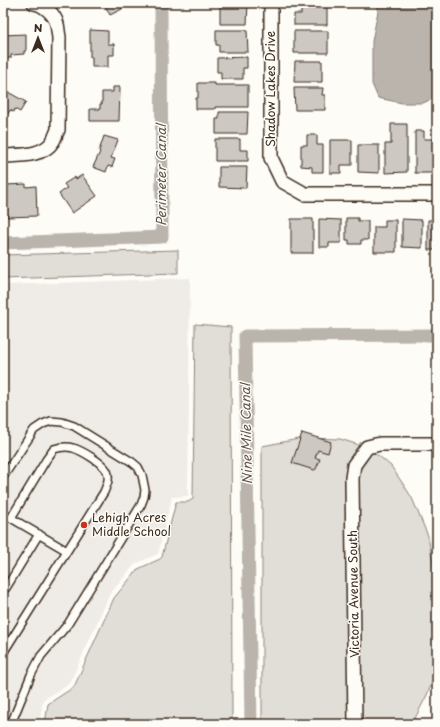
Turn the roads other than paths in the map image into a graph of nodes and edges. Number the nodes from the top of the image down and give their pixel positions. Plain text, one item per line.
1 (34, 3) edge
2 (271, 3) edge
3 (3, 156) edge
4 (437, 194) edge
5 (437, 444) edge
6 (3, 477) edge
7 (39, 534) junction
8 (67, 551) junction
9 (6, 588) dead end
10 (3, 653) edge
11 (3, 721) edge
12 (10, 724) edge
13 (355, 724) edge

1 - 3 street
2 - 4 street, Shadow Lakes Drive
5 - 13 street, Victoria Avenue South
6 - 12 lane
7 - 8 lane
7 - 8 lane
7 - 9 lane
8 - 10 lane
11 - 12 lane

